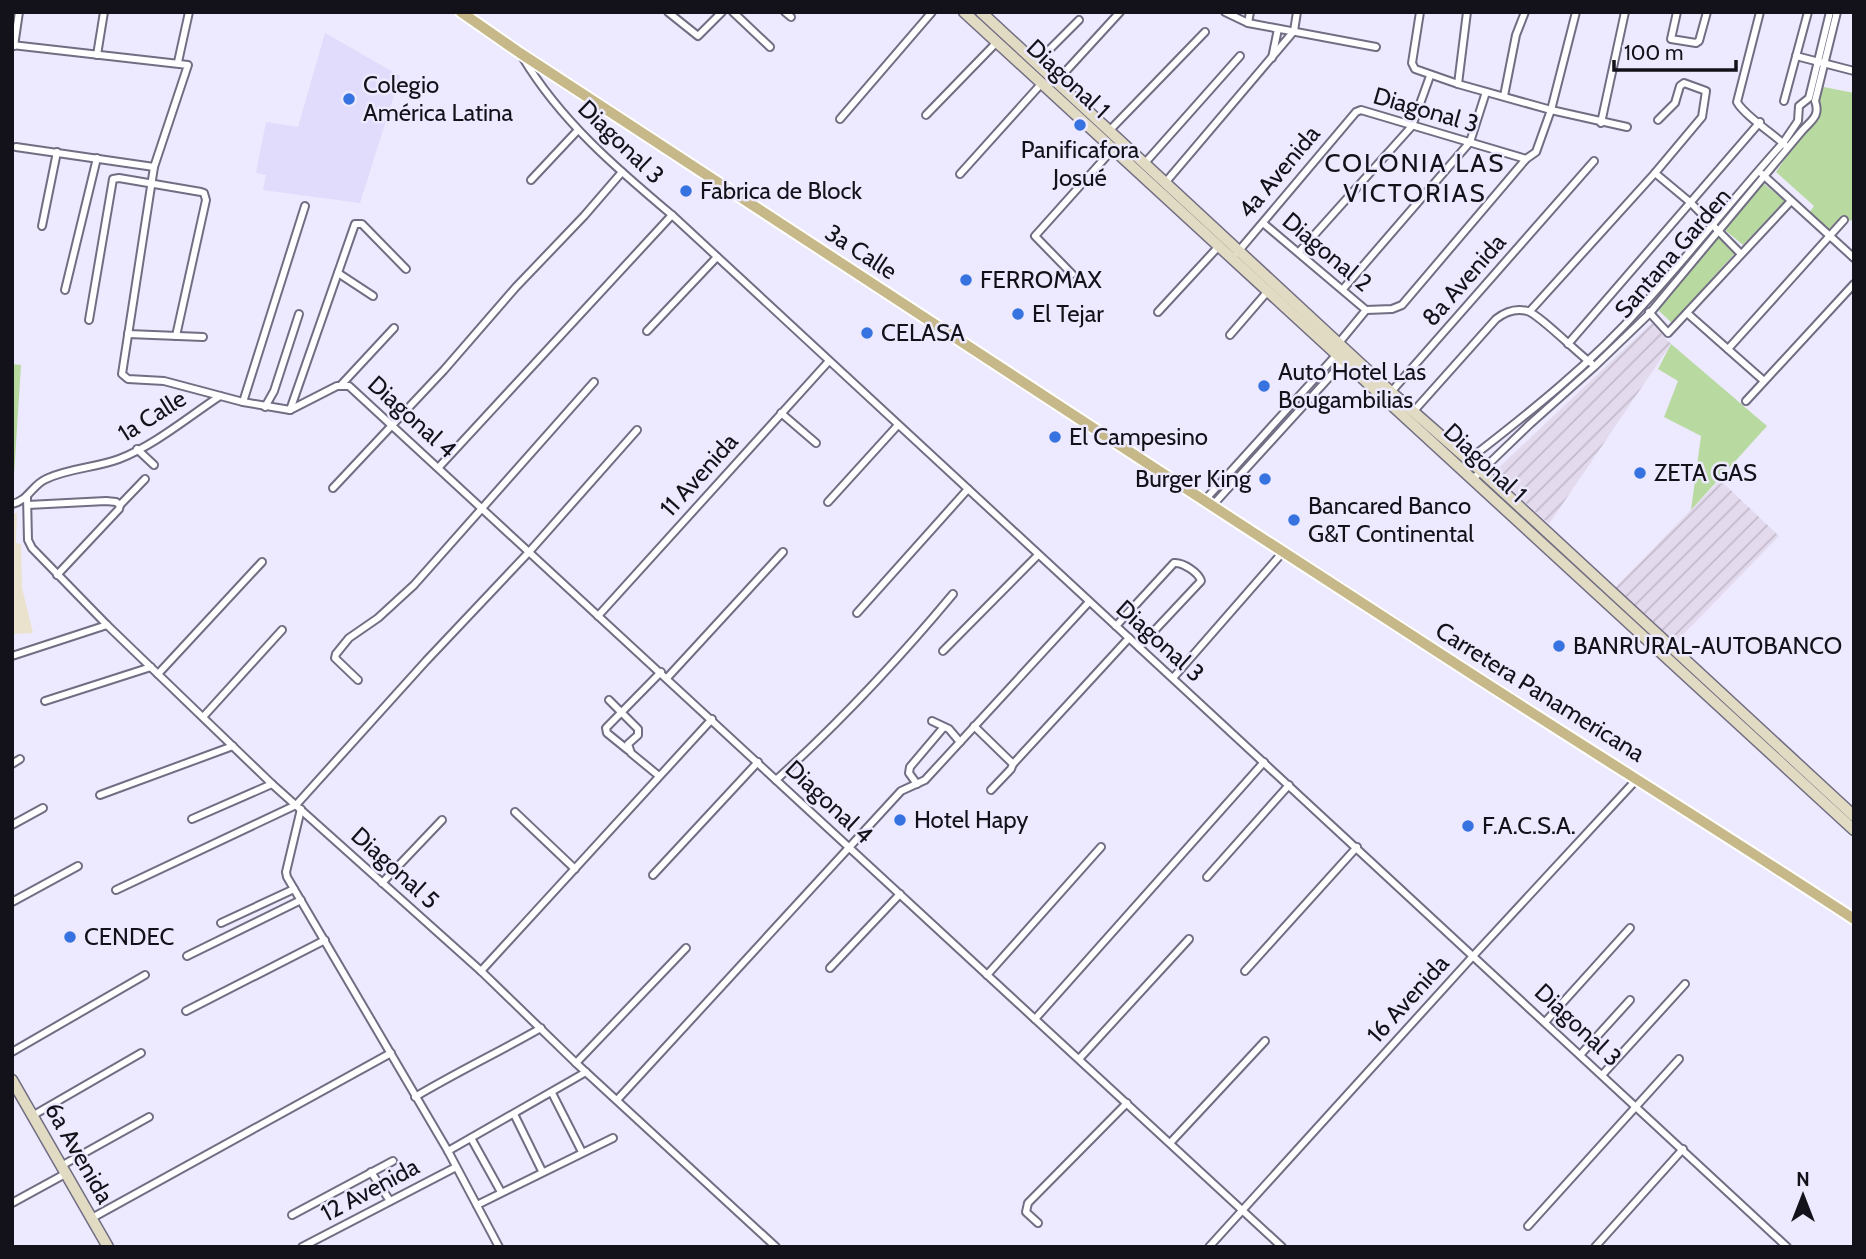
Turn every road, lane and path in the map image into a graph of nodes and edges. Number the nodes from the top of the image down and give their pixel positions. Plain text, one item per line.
1 (19, 12) edge
2 (104, 12) edge
3 (189, 12) edge
4 (461, 12) edge
5 (668, 12) edge
6 (722, 12) edge
7 (733, 12) edge
8 (932, 12) edge
9 (964, 12) edge
10 (981, 12) edge
11 (1120, 12) edge
12 (1225, 12) edge
13 (1251, 12) edge
14 (1297, 12) edge
15 (1420, 12) edge
16 (1467, 12) edge
17 (1525, 12) edge
18 (1576, 12) edge
19 (1625, 12) edge
20 (1678, 12) edge
21 (1707, 12) edge
22 (1760, 12) edge
23 (1808, 12) edge
24 (1830, 12) edge
25 (1837, 12) edge
26 (1079, 20) dead end
27 (1248, 23) junction
28 (1278, 29) junction
29 (1294, 31) junction
30 (1205, 32) dead end
31 (997, 42) junction
32 (13, 45) edge
33 (770, 47) dead end
34 (1376, 47) dead end
35 (520, 53) junction
36 (97, 55) junction
37 (1240, 56) dead end
38 (1796, 56) junction
39 (1271, 60) junction
40 (178, 62) junction
41 (1821, 63) junction
42 (1037, 64) junction
43 (1854, 71) edge
44 (1430, 76) junction
45 (1049, 85) junction
46 (1458, 85) junction
47 (1486, 92) junction
48 (1504, 96) junction
49 (1812, 100) junction
50 (1784, 101) dead end
51 (1550, 110) junction
52 (1356, 111) joint
53 (926, 115) dead end
54 (840, 119) dead end
55 (1658, 120) dead end
56 (1798, 121) junction
57 (1760, 122) junction
58 (1601, 123) junction
59 (1807, 125) junction
60 (1412, 126) junction
61 (1627, 127) dead end
62 (578, 130) junction
63 (1109, 131) junction
64 (1470, 142) junction
65 (1783, 143) junction
66 (16, 147) dead end
67 (1113, 149) junction
68 (1788, 149) junction
69 (57, 152) junction
70 (97, 158) junction
71 (1526, 159) junction
72 (1594, 161) dead end
73 (1144, 164) junction
74 (154, 167) junction
75 (1758, 170) junction
76 (622, 172) junction
77 (1655, 173) junction
78 (960, 174) dead end
79 (1764, 177) junction
80 (531, 180) dead end
81 (151, 184) junction
82 (1162, 187) junction
83 (1791, 201) junction
84 (1691, 203) junction
85 (305, 206) dead end
86 (672, 215) junction
87 (1844, 220) dead end
88 (1263, 223) junction
89 (1713, 224) junction
90 (42, 226) dead end
91 (1719, 231) junction
92 (1830, 236) junction
93 (1219, 246) junction
94 (1299, 252) junction
95 (1741, 254) junction
96 (1235, 255) junction
97 (717, 257) junction
98 (1854, 258) edge
99 (406, 269) dead end
100 (338, 274) junction
101 (1072, 274) dead end
102 (1854, 284) edge
103 (1343, 289) junction
104 (65, 290) dead end
105 (1268, 292) junction
106 (373, 296) dead end
107 (1643, 306) junction
108 (1366, 310) junction
109 (1530, 311) junction
110 (1158, 312) dead end
111 (1650, 313) junction
112 (1687, 313) junction
113 (299, 314) dead end
114 (89, 320) dead end
115 (394, 328) dead end
116 (647, 331) dead end
117 (128, 334) junction
118 (176, 335) junction
119 (1230, 335) dead end
120 (203, 337) dead end
121 (1568, 344) junction
122 (1728, 349) junction
123 (1341, 352) junction
124 (829, 361) junction
125 (1588, 361) junction
126 (1595, 366) junction
127 (594, 382) dead end
128 (1764, 382) junction
129 (341, 385) junction
130 (1391, 392) junction
131 (220, 396) junction
132 (1746, 401) dead end
133 (243, 402) junction
134 (265, 407) junction
135 (290, 410) junction
136 (1412, 412) junction
137 (781, 413) junction
138 (898, 425) junction
139 (392, 426) junction
140 (637, 430) dead end
141 (1502, 434) junction
142 (1510, 442) junction
143 (816, 443) dead end
144 (137, 449) junction
145 (1468, 460) junction
146 (1242, 461) junction
147 (154, 465) dead end
148 (1248, 466) junction
149 (439, 467) junction
150 (1458, 467) junction
151 (1481, 471) junction
152 (145, 479) dead end
153 (1472, 480) junction
154 (333, 488) dead end
155 (968, 489) junction
156 (27, 496) junction
157 (828, 502) dead end
158 (1208, 503) junction
159 (12, 504) edge
160 (28, 505) junction
161 (120, 505) junction
162 (481, 509) junction
163 (529, 552) junction
164 (783, 552) dead end
165 (1283, 552) junction
166 (1038, 555) junction
167 (262, 562) dead end
168 (57, 575) junction
169 (953, 594) dead end
170 (1089, 602) junction
171 (857, 613) dead end
172 (598, 616) junction
173 (107, 625) junction
174 (1116, 626) junction
175 (282, 630) dead end
176 (1129, 638) junction
177 (1139, 647) junction
178 (943, 651) dead end
179 (12, 656) edge
180 (151, 667) junction
181 (661, 671) junction
182 (158, 674) junction
183 (667, 678) junction
184 (1173, 678) junction
185 (358, 680) dead end
186 (609, 700) dead end
187 (45, 701) dead end
188 (621, 713) junction
189 (203, 718) junction
190 (712, 719) junction
191 (932, 721) dead end
192 (975, 726) junction
193 (943, 728) junction
194 (960, 742) junction
195 (233, 746) junction
196 (628, 750) junction
197 (20, 759) dead end
198 (758, 762) junction
199 (1264, 762) junction
200 (12, 764) edge
201 (1013, 764) junction
202 (659, 776) junction
203 (1637, 779) junction
204 (776, 780) junction
205 (272, 784) junction
206 (917, 784) junction
207 (1289, 785) junction
208 (991, 790) dead end
209 (100, 795) dead end
210 (299, 807) junction
211 (43, 808) dead end
212 (515, 812) dead end
213 (1854, 816) edge
214 (192, 820) dead end
215 (442, 820) dead end
216 (12, 825) edge
217 (1854, 830) edge
218 (1101, 847) dead end
219 (1357, 847) junction
220 (850, 848) junction
221 (78, 866) dead end
222 (575, 869) junction
223 (653, 875) dead end
224 (1207, 877) dead end
225 (382, 883) junction
226 (294, 889) junction
227 (116, 890) dead end
228 (900, 894) junction
229 (302, 900) junction
230 (12, 902) edge
231 (1854, 919) edge
232 (221, 923) dead end
233 (1630, 928) dead end
234 (1189, 939) dead end
235 (325, 940) junction
236 (686, 947) dead end
237 (1474, 955) junction
238 (187, 956) dead end
239 (830, 968) dead end
240 (481, 971) junction
241 (1245, 971) dead end
242 (145, 975) dead end
243 (987, 975) junction
244 (1685, 984) dead end
245 (1630, 1000) dead end
246 (187, 1011) dead end
247 (1034, 1019) junction
248 (1546, 1021) junction
249 (541, 1028) junction
250 (1265, 1041) dead end
251 (12, 1052) edge
252 (141, 1054) dead end
253 (391, 1054) junction
254 (1581, 1054) junction
255 (1079, 1059) junction
256 (1679, 1059) dead end
257 (576, 1063) junction
258 (586, 1072) junction
259 (1603, 1074) junction
260 (12, 1080) edge
261 (552, 1093) junction
262 (415, 1097) junction
263 (617, 1100) junction
264 (1127, 1102) junction
265 (1637, 1106) junction
266 (514, 1114) junction
267 (32, 1116) junction
268 (149, 1117) dead end
269 (471, 1138) junction
270 (612, 1138) dead end
271 (1171, 1142) junction
272 (1683, 1149) junction
273 (448, 1151) junction
274 (582, 1152) junction
275 (393, 1161) dead end
276 (456, 1167) junction
277 (63, 1170) junction
278 (542, 1171) junction
279 (371, 1172) junction
280 (501, 1192) junction
281 (390, 1201) junction
282 (12, 1203) edge
283 (477, 1205) junction
284 (1242, 1210) junction
285 (292, 1215) dead end
286 (92, 1218) junction
287 (1038, 1223) dead end
288 (1528, 1226) dead end
289 (1779, 1239) junction
290 (108, 1247) edge
291 (302, 1247) edge
292 (499, 1247) edge
293 (776, 1247) edge
294 (1209, 1247) edge
295 (1282, 1247) edge
296 (1594, 1247) edge
297 (1773, 1247) edge
298 (1787, 1247) edge

1 - 32 street
2 - 36 street
3 - 40 street
4 - 35 main road, 3a Calle
5 - 6 street
7 - 33 street
8 - 54 street
9 - 31 main road, Diagonal 1
10 - 42 main road, Diagonal 1
11 - 45 street
12 - 27 street
13 - 27 street
14 - 29 street
15 - 44 street
16 - 46 street
17 - 48 street
18 - 51 street
19 - 58 street
20 - 21 street
22 - 57 street
23 - 38 street
24 - 41 street, Santana Garden
25 - 41 street, Santana Garden
26 - 42 street
27 - 28 street
28 - 29 street
28 - 39 street
29 - 34 street
29 - 39 street
30 - 63 street
31 - 45 main road, Diagonal 1
31 - 53 street
32 - 36 street
35 - 62 street, Diagonal 3
35 - 158 main road, 3a Calle
36 - 40 street
37 - 73 street
38 - 41 street
38 - 50 street
39 - 82 street
40 - 74 street
41 - 43 street
41 - 49 street, Santana Garden
42 - 45 main road, Diagonal 1
44 - 46 street
44 - 60 street
45 - 63 main road, Diagonal 1
45 - 67 main road, Diagonal 1
45 - 78 street
46 - 47 street
47 - 48 street
47 - 64 street
48 - 51 street
49 - 56 street, Santana Garden
49 - 59 street, Santana Garden
51 - 58 street
51 - 71 street
52 - 60 street, Diagonal 3
52 - 88 street, 4a Avenida
55 - 77 street
56 - 59 street
56 - 65 street, Santana Garden
57 - 65 street
57 - 84 street
58 - 61 street
59 - 68 street, Santana Garden
60 - 64 street, Diagonal 3
60 - 94 street
62 - 76 street, Diagonal 3
62 - 80 street
63 - 73 main road, Diagonal 1
64 - 71 street, Diagonal 3
64 - 103 street
65 - 68 street
65 - 75 street, Santana Garden
66 - 69 street
67 - 82 main road, Diagonal 1
67 - 101 street
68 - 79 street, Santana Garden
69 - 70 street
69 - 90 street
70 - 74 street
70 - 104 street
71 - 108 street
72 - 130 street, 8a Avenida
73 - 82 main road, Diagonal 1
74 - 81 street
75 - 79 street
75 - 89 street, Santana Garden
76 - 86 street, Diagonal 3
76 - 139 street
77 - 84 street
77 - 109 street
79 - 83 street
79 - 91 street, Santana Garden
81 - 114 street
81 - 117 street
81 - 118 street
82 - 93 main road, Diagonal 1
82 - 96 main road, Diagonal 1
83 - 92 street
83 - 95 street
84 - 89 street
84 - 121 street
85 - 133 street
86 - 97 street, Diagonal 3
86 - 149 street
87 - 92 street
88 - 94 street, Diagonal 2
88 - 96 street, 4a Avenida
89 - 91 street
89 - 107 street, Santana Garden
91 - 95 street
91 - 111 street, Santana Garden
92 - 98 street
92 - 122 street
93 - 96 main road, Diagonal 1
93 - 110 street
94 - 103 street, Diagonal 2
95 - 112 street
96 - 105 main road, Diagonal 1
96 - 123 main road, Diagonal 1
97 - 116 street
97 - 124 street, Diagonal 3
99 - 100 street
100 - 106 street
100 - 135 street
102 - 128 street
103 - 108 street, Diagonal 2
105 - 119 street
105 - 123 main road, Diagonal 1
107 - 111 street
107 - 125 street, Santana Garden
108 - 123 street
109 - 121 street
109 - 136 street
111 - 112 street
111 - 126 street, Santana Garden
112 - 122 street
113 - 134 street
115 - 129 street
117 - 118 street
117 - 131 street
118 - 120 street
121 - 125 street
122 - 128 street
123 - 130 main road, Diagonal 1
123 - 146 street
123 - 148 street
123 - 150 main road, Diagonal 1
124 - 137 street, 11 Avenida
124 - 138 street, Diagonal 3
125 - 126 street
125 - 141 street, Santana Garden
126 - 142 street, Santana Garden
127 - 162 street
128 - 132 street
129 - 135 street
129 - 139 street, Diagonal 4
130 - 136 main road, Diagonal 1
131 - 133 street
131 - 144 street, 1a Calle
133 - 134 street
134 - 135 street
136 - 145 main road, Diagonal 1
137 - 143 street
137 - 172 street, 11 Avenida
138 - 155 street, Diagonal 3
138 - 157 street
139 - 149 street, Diagonal 4
139 - 154 street
140 - 163 street
141 - 142 street
141 - 145 street, Santana Garden
142 - 151 street, Santana Garden
144 - 147 street
144 - 156 street, 1a Calle
145 - 150 street, Santana Garden
145 - 151 main road, Diagonal 1
146 - 148 street
146 - 158 street
148 - 158 street
149 - 162 street, Diagonal 4
150 - 153 main road, Diagonal 1
151 - 153 street, Santana Garden
151 - 213 main road, Diagonal 1
152 - 161 street
153 - 217 main road, Diagonal 1
155 - 166 street, Diagonal 3
155 - 171 street
156 - 159 street, 1a Calle
156 - 160 street, Diagonal 5
158 - 165 main road, Carretera Panamericana
160 - 161 street
160 - 168 street, Diagonal 5
161 - 168 street
162 - 163 street, Diagonal 4
162 - 185 street
163 - 172 street, Diagonal 4
163 - 210 street
164 - 183 street
165 - 184 street
165 - 203 main road, Carretera Panamericana
166 - 170 street, Diagonal 3
166 - 178 street
167 - 182 street
168 - 173 street, Diagonal 5
169 - 204 street
170 - 174 street, Diagonal 3
170 - 192 street
172 - 181 street, Diagonal 4
173 - 179 street
173 - 180 street, Diagonal 5
174 - 176 street, Diagonal 3
174 - 177 street
175 - 189 street
176 - 177 street, Diagonal 3
176 - 201 street
177 - 184 street, Diagonal 3
180 - 182 street, Diagonal 5
180 - 187 street
181 - 183 street, Diagonal 4
181 - 188 street
182 - 189 street, Diagonal 5
183 - 190 street, Diagonal 4
184 - 199 street, Diagonal 3
186 - 188 street
188 - 196 street
188 - 196 street
189 - 195 street, Diagonal 5
190 - 198 street, Diagonal 4
190 - 202 street
191 - 193 street
192 - 194 street
192 - 201 street
193 - 194 street
193 - 206 street
194 - 206 street
195 - 205 street, Diagonal 5
195 - 209 street
196 - 202 street
197 - 200 street
198 - 204 street, Diagonal 4
198 - 223 street
199 - 207 street, Diagonal 3
199 - 247 street
201 - 208 street
202 - 222 street
203 - 231 main road, Carretera Panamericana
203 - 237 street, 16 Avenida
204 - 220 street, Diagonal 4
205 - 210 street, Diagonal 5
205 - 214 street
206 - 220 street
207 - 219 street, Diagonal 3
207 - 224 street
210 - 225 street, Diagonal 5
210 - 226 street
210 - 227 street
211 - 216 street
212 - 222 street
215 - 225 street
218 - 243 street
219 - 237 street, Diagonal 3
219 - 241 street
220 - 228 street, Diagonal 4
220 - 263 street
221 - 230 street
222 - 240 street
225 - 240 street, Diagonal 5
226 - 229 street
226 - 232 street
228 - 239 street
228 - 243 street, Diagonal 4
229 - 235 street
229 - 238 street
233 - 248 street
234 - 255 street
235 - 246 street
235 - 253 street
236 - 257 street
237 - 248 street, Diagonal 3
237 - 284 street, 16 Avenida
240 - 249 street, Diagonal 5
242 - 251 street
243 - 247 street, Diagonal 4
244 - 259 street
245 - 254 street
247 - 255 street, Diagonal 4
248 - 254 street, Diagonal 3
249 - 257 street, Diagonal 5
249 - 262 street
250 - 271 street
252 - 267 street
253 - 262 street
253 - 286 street
254 - 259 street, Diagonal 3
255 - 264 street, Diagonal 4
256 - 265 street
257 - 258 street, Diagonal 5
258 - 261 street
258 - 263 street, Diagonal 5
259 - 265 street, Diagonal 3
260 - 267 main road, 6a Avenida
261 - 266 street
261 - 274 street
262 - 273 street
263 - 293 street, Diagonal 5
264 - 271 street, Diagonal 4
264 - 287 street
265 - 272 street, Diagonal 3
265 - 288 street
266 - 269 street
266 - 278 street
267 - 277 main road, 6a Avenida
268 - 277 street
269 - 273 street
269 - 280 street
270 - 274 street
271 - 284 street, Diagonal 4
272 - 289 street, Diagonal 3
272 - 296 street
273 - 276 street
274 - 278 street
275 - 279 street
276 - 281 street, 12 Avenida
276 - 283 street
277 - 282 street
277 - 286 main road, 6a Avenida
278 - 280 street
279 - 281 street
279 - 285 street
280 - 283 street
281 - 291 street, 12 Avenida
283 - 292 street
284 - 294 street, 16 Avenida
284 - 295 street, Diagonal 4
286 - 290 main road, 6a Avenida
289 - 297 street
289 - 298 street, Diagonal 3

